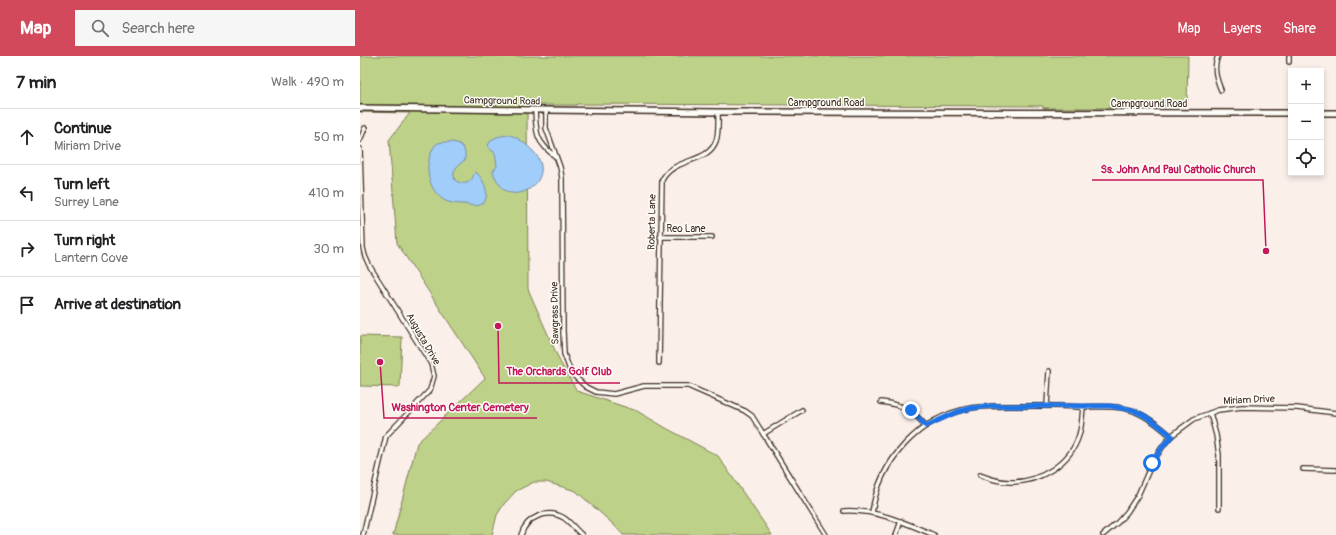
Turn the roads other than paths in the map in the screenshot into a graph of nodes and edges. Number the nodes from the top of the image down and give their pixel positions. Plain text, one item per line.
1 (1218, 56) edge
2 (1289, 56) edge
3 (1289, 62) dead end
4 (1220, 90) dead end
5 (360, 108) edge
6 (535, 110) junction
7 (546, 110) junction
8 (718, 112) junction
9 (1288, 113) edge
10 (1324, 113) edge
11 (1336, 113) edge
12 (365, 128) dead end
13 (549, 138) junction
14 (360, 140) edge
15 (540, 141) junction
16 (360, 149) edge
17 (556, 157) junction
18 (361, 205) edge
19 (361, 211) edge
20 (712, 237) dead end
21 (660, 238) junction
22 (659, 363) dead end
23 (1049, 372) dead end
24 (881, 402) dead end
25 (1047, 406) junction
26 (1083, 407) junction
27 (802, 410) dead end
28 (1210, 413) junction
29 (1336, 413) edge
30 (926, 426) junction
31 (763, 434) junction
32 (1172, 436) junction
33 (1303, 468) dead end
34 (1336, 470) edge
35 (980, 475) dead end
36 (1218, 508) dead end
37 (844, 511) dead end
38 (872, 513) junction
39 (901, 521) junction
40 (363, 535) edge
41 (521, 535) edge
42 (582, 535) edge
43 (826, 535) edge
44 (896, 535) edge
45 (934, 535) edge
46 (1103, 535) edge

1 - 4 street
2 - 3 street
5 - 6 street, Campground Road
6 - 7 street, Campground Road
6 - 15 street
7 - 8 street, Campground Road
7 - 13 street, Sawgrass Drive
8 - 9 street, Campground Road
8 - 21 street, Roberta Lane
10 - 11 street
12 - 14 street
13 - 15 street
13 - 17 street, Sawgrass Drive
15 - 17 street
16 - 18 street, Augusta Drive
17 - 31 street, Sawgrass Drive
18 - 19 street, Augusta Drive
19 - 40 street, Augusta Drive
20 - 21 street, Reo Lane
21 - 22 street, Roberta Lane
23 - 25 street
24 - 30 street
25 - 26 street
25 - 30 street
26 - 32 street
26 - 35 street
27 - 31 street
28 - 29 street, Miriam Drive
28 - 32 street, Miriam Drive
28 - 36 street
30 - 38 street
31 - 43 street, Sawgrass Drive
32 - 46 street, Miriam Drive
33 - 34 street
37 - 38 street
38 - 39 street
39 - 44 street
39 - 45 street
41 - 42 street

